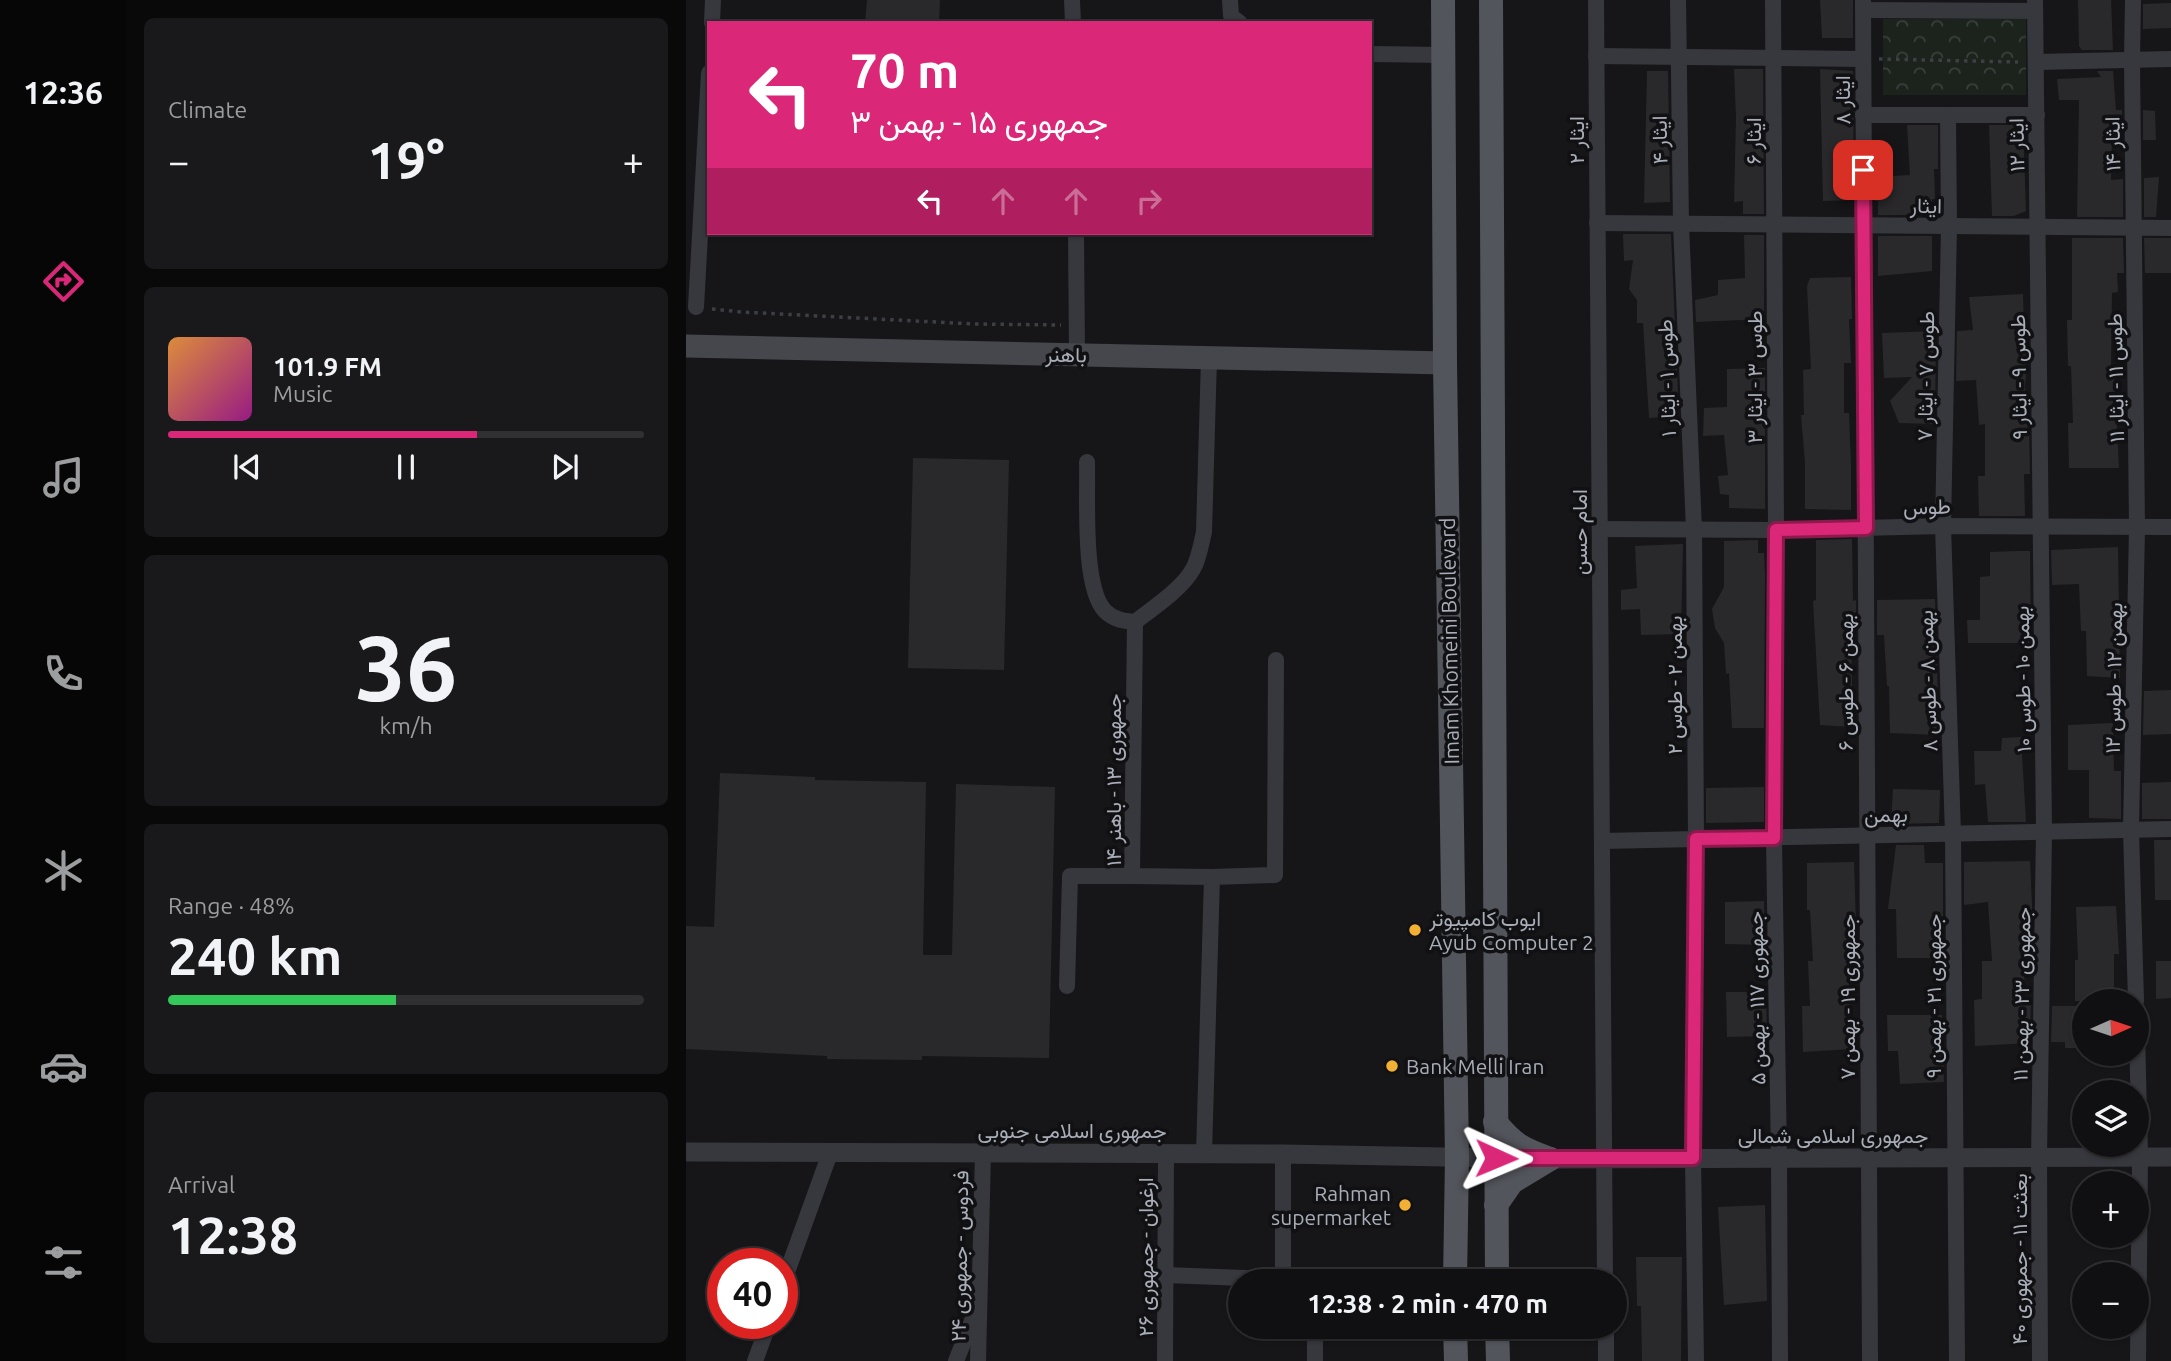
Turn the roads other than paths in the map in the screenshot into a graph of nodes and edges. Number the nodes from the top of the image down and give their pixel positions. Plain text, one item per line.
1 (713, 0) edge
2 (1072, 0) edge
3 (1230, 0) edge
4 (1443, 0) edge
5 (1491, 0) edge
6 (1596, 0) edge
7 (1678, 0) edge
8 (1773, 0) edge
9 (2133, 0) edge
10 (1863, 5) edge
11 (1955, 5) edge
12 (2035, 5) edge
13 (712, 21) edge
14 (1073, 21) edge
15 (1237, 21) edge
16 (1372, 54) edge
17 (1444, 55) junction
18 (1596, 56) junction
19 (1679, 57) junction
20 (1774, 58) junction
21 (1863, 59) junction
22 (2171, 59) edge
23 (2132, 60) junction
24 (2036, 62) junction
25 (707, 108) edge
26 (1863, 116) junction
27 (1948, 116) junction
28 (2036, 116) junction
29 (1597, 223) junction
30 (1681, 223) junction
31 (1774, 225) junction
32 (1864, 225) junction
33 (1949, 226) junction
34 (2038, 227) junction
35 (2135, 228) junction
36 (2171, 228) edge
37 (1076, 235) edge
38 (696, 307) road end
39 (686, 346) edge
40 (1077, 355) junction
41 (1209, 358) junction
42 (1445, 363) junction
43 (1087, 462) dead end
44 (1943, 526) junction
45 (2041, 526) junction
46 (2171, 527) edge
47 (1866, 528) junction
48 (2137, 528) junction
49 (1600, 529) junction
50 (1693, 530) junction
51 (1776, 530) junction
52 (1135, 622) junction
53 (1276, 660) dead end
54 (2171, 829) edge
55 (2131, 830) junction
56 (2044, 832) junction
57 (1953, 834) junction
58 (1867, 836) junction
59 (1774, 838) junction
60 (1696, 839) junction
61 (1602, 841) junction
62 (1132, 876) junction
63 (1212, 877) junction
64 (1067, 986) dead end
65 (2136, 989) edge
66 (1495, 1122) junction
67 (686, 1152) edge
68 (830, 1153) junction
69 (983, 1153) junction
70 (1166, 1153) junction
71 (1204, 1154) junction
72 (1283, 1154) junction
73 (2039, 1157) junction
74 (2072, 1157) edge
75 (2140, 1157) edge
76 (2149, 1157) edge
77 (2171, 1157) edge
78 (1457, 1158) junction
79 (1496, 1158) junction
80 (1605, 1158) junction
81 (1693, 1158) junction
82 (1779, 1158) junction
83 (1869, 1158) junction
84 (1955, 1158) junction
85 (1550, 1159) junction
86 (1496, 1205) junction
87 (796, 1248) edge
88 (1283, 1269) edge
89 (1455, 1269) edge
90 (1497, 1269) edge
91 (1605, 1269) edge
92 (1165, 1275) junction
93 (1228, 1278) edge
94 (979, 1302) junction
95 (763, 1339) edge
96 (1315, 1339) edge
97 (1455, 1339) edge
98 (1497, 1339) edge
99 (1605, 1339) edge
100 (755, 1361) edge
101 (956, 1361) edge
102 (978, 1361) edge
103 (1165, 1361) edge
104 (1315, 1361) edge
105 (1456, 1361) edge
106 (1498, 1361) edge
107 (1606, 1361) edge
108 (1696, 1361) edge
109 (1780, 1361) edge
110 (1870, 1361) edge
111 (1957, 1361) edge
112 (2040, 1361) edge
113 (2137, 1361) edge

1 - 13 street
2 - 14 street
3 - 15 street
4 - 17 main road, Imam Khomeini Boulevard
5 - 66 main road, Imam Khomeini Boulevard
6 - 18 street, ایثار ۲
7 - 19 street, ایثار ۴
8 - 20 street, ایثار ۶
9 - 23 street, ایثار ۱۴
10 - 11 street
10 - 21 street, ایثار ۸
11 - 12 street
12 - 24 street, ایثار ۱۲
16 - 17 street
17 - 42 main road, Imam Khomeini Boulevard
18 - 19 street
18 - 29 street, ایثار ۲
19 - 20 street
19 - 30 street, ایثار ۴
20 - 21 street
20 - 31 street, ایثار ۶
21 - 26 street, ایثار ۸
22 - 23 street
23 - 24 street
23 - 35 street, ایثار ۱۴
24 - 28 street, ایثار ۱۲
25 - 38 street
26 - 27 street
26 - 32 street, ایثار ۸
27 - 28 street
27 - 33 street, طوس ۷ - ایثار ۷
28 - 34 street, ایثار ۱۲
29 - 30 street, ایثار
29 - 49 street, امام حسن
30 - 31 street, ایثار
30 - 50 street, طوس ۱ - ایثار ۱
31 - 32 street, ایثار
31 - 51 street, طوس ۳ - ایثار ۳
32 - 33 street, ایثار
32 - 47 street, ایثار ۸
33 - 34 street, ایثار
33 - 44 street, طوس ۷ - ایثار ۷
34 - 35 street, ایثار
34 - 45 street, طوس ۹ - ایثار ۹
35 - 36 street, ایثار
35 - 48 street, طوس ۱۱ - ایثار ۱۱
37 - 40 street
39 - 40 main road, باهنر
40 - 41 main road, باهنر
41 - 42 main road, باهنر
41 - 52 street
42 - 78 main road, Imam Khomeini Boulevard
43 - 52 street
44 - 45 street, طوس
44 - 47 street, طوس
44 - 57 street, بهمن ۸ - طوس ۸
45 - 48 street, طوس
45 - 56 street, بهمن ۱۰ - طوس ۱۰
46 - 48 street, طوس
47 - 51 street, طوس
47 - 58 street, بهمن ۶ - طوس ۶
48 - 55 street, بهمن ۱۲ - طوس ۱۲
49 - 50 street, طوس
49 - 61 street, امام حسن
50 - 51 street, طوس
50 - 60 street, بهمن ۲ - طوس ۲
51 - 59 street, طوس ۳ - ایثار ۳
52 - 62 street, جمهوری ۱۳ - باهنر ۱۴
53 - 63 street, جمهوری ۱۳ - باهنر ۱۴
54 - 55 street, بهمن
55 - 56 street, بهمن
55 - 65 street, بهمن ۱۲ - طوس ۱۲
56 - 57 street, بهمن
56 - 73 street, جمهوری ۲۳ - بهمن ۱۱
57 - 58 street, بهمن
57 - 84 street, جمهوری ۲۱ - بهمن ۹
58 - 59 street, بهمن
58 - 83 street, جمهوری ۱۹ - بهمن ۷
59 - 60 street, بهمن
59 - 82 street, جمهوری ۱۱۷ - بهمن ۵
60 - 61 street, بهمن
60 - 81 street, بهمن ۲ - طوس ۲
61 - 80 street, امام حسن
62 - 63 street, جمهوری ۱۳ - باهنر ۱۴
62 - 64 street
63 - 71 street
66 - 79 main road, Imam Khomeini Boulevard
66 - 85 main road
67 - 68 street, جمهوری اسلامی جنوبی
68 - 69 street, جمهوری اسلامی جنوبی
68 - 87 street
69 - 70 street, جمهوری اسلامی جنوبی
69 - 94 street, فردوس - جمهوری ۲۴
70 - 71 street, جمهوری اسلامی جنوبی
70 - 92 street, ارغوان - جمهوری ۲۶
71 - 72 street, جمهوری اسلامی جنوبی
72 - 78 street, جمهوری اسلامی جنوبی
72 - 88 street
73 - 74 street, جمهوری اسلامی شمالی
73 - 84 street, جمهوری اسلامی شمالی
73 - 112 street, بعثت ۱۱ - جمهوری ۴۰
75 - 113 street
76 - 77 street, جمهوری اسلامی شمالی
78 - 79 street, جمهوری اسلامی جنوبی
78 - 89 main road, Imam Khomeini Boulevard
79 - 85 street, جمهوری اسلامی شمالی
79 - 86 main road, Imam Khomeini Boulevard
80 - 81 street, جمهوری اسلامی شمالی
80 - 85 street, جمهوری اسلامی شمالی
80 - 91 street, امام حسن
81 - 82 street, جمهوری اسلامی شمالی
81 - 108 street, بهمن ۲ - طوس ۲
82 - 83 street, جمهوری اسلامی شمالی
82 - 109 street, جمهوری ۱۱۷ - بهمن ۵
83 - 84 street, جمهوری اسلامی شمالی
83 - 110 street, جمهوری ۱۹ - بهمن ۷
84 - 111 street, جمهوری ۲۱ - بهمن ۹
85 - 86 main road
86 - 90 main road, Imam Khomeini Boulevard
92 - 93 street
92 - 103 street, ارغوان - جمهوری ۲۶
94 - 101 street
94 - 102 street, فردوس - جمهوری ۲۴
95 - 100 street
96 - 104 street
97 - 105 main road
98 - 106 main road
99 - 107 street

